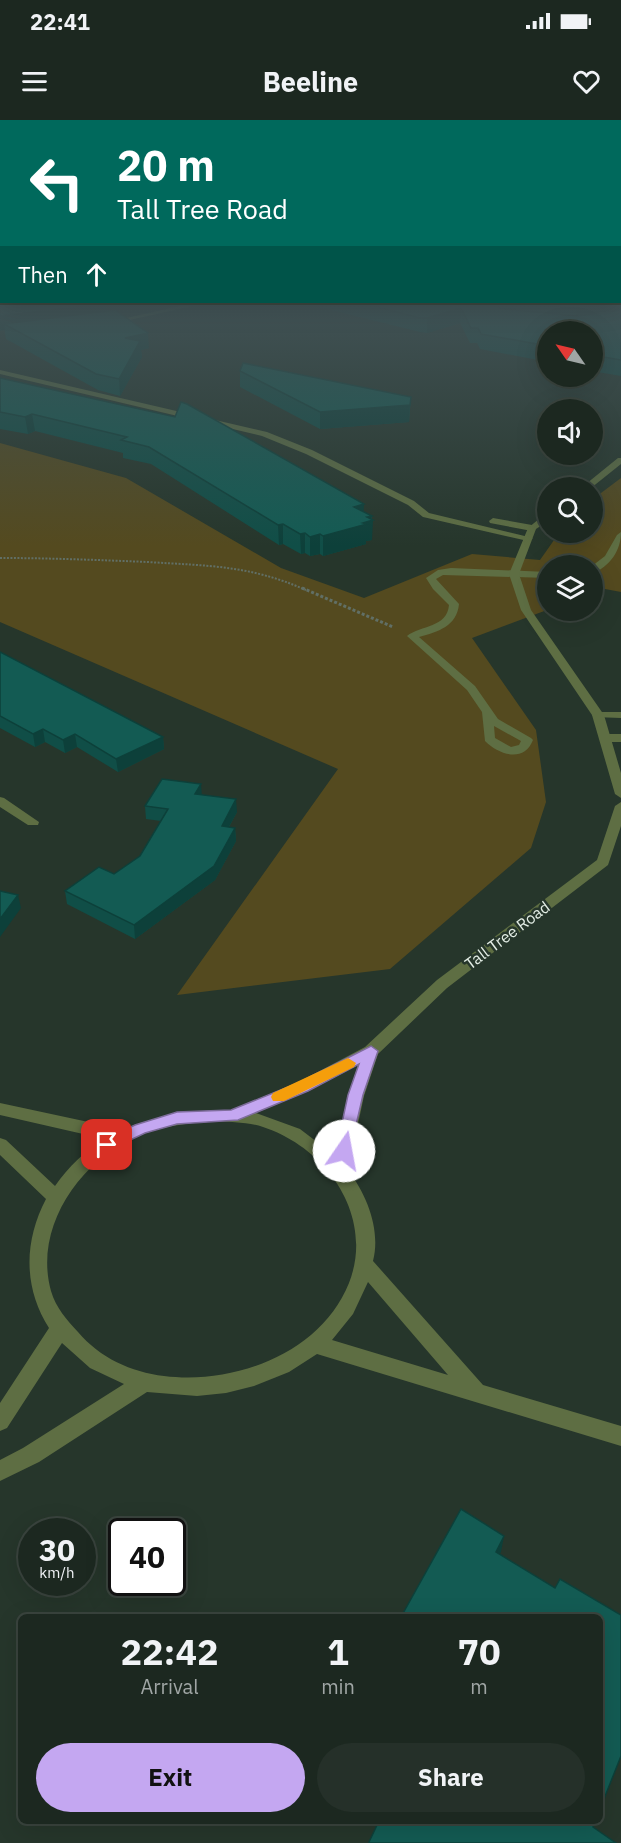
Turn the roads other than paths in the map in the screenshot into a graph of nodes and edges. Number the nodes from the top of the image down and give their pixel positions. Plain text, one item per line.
1 (53, 384) edge
2 (621, 460) edge
3 (599, 477) edge
4 (411, 503) junction
5 (469, 516) junction
6 (458, 524) junction
7 (537, 526) edge
8 (530, 533) junction
9 (621, 535) edge
10 (603, 563) edge
11 (514, 574) junction
12 (537, 575) edge
13 (488, 712) dead end
14 (598, 715) junction
15 (621, 715) edge
16 (605, 738) junction
17 (621, 738) edge
18 (621, 794) edge
19 (0, 801) edge
20 (621, 806) edge
21 (33, 822) dead end
22 (371, 1051) junction
23 (0, 1109) edge
24 (232, 1116) junction
25 (123, 1136) junction
26 (0, 1145) edge
27 (340, 1169) junction
28 (56, 1197) junction
29 (364, 1264) junction
30 (60, 1329) junction
31 (314, 1344) junction
32 (145, 1382) junction
33 (476, 1391) junction
34 (0, 1420) edge
35 (621, 1436) edge
36 (0, 1471) edge

1 - 4 street
2 - 3 street
4 - 5 street
4 - 6 street
5 - 6 street
5 - 8 street
6 - 8 street
7 - 8 street
8 - 11 street
9 - 10 street
11 - 12 street
11 - 13 street
11 - 14 street
14 - 15 street
14 - 16 street
16 - 17 street
16 - 18 street
19 - 21 street
20 - 22 street, Tall Tree Road
22 - 24 street, Tall Tree Road
22 - 27 street, Tall Tree Road
23 - 25 street
24 - 25 street
24 - 27 street
25 - 28 street
26 - 28 street
27 - 29 street
28 - 30 street
29 - 31 street
29 - 33 street
30 - 32 street
30 - 34 street
31 - 32 street
31 - 33 street
32 - 36 street
33 - 35 street

